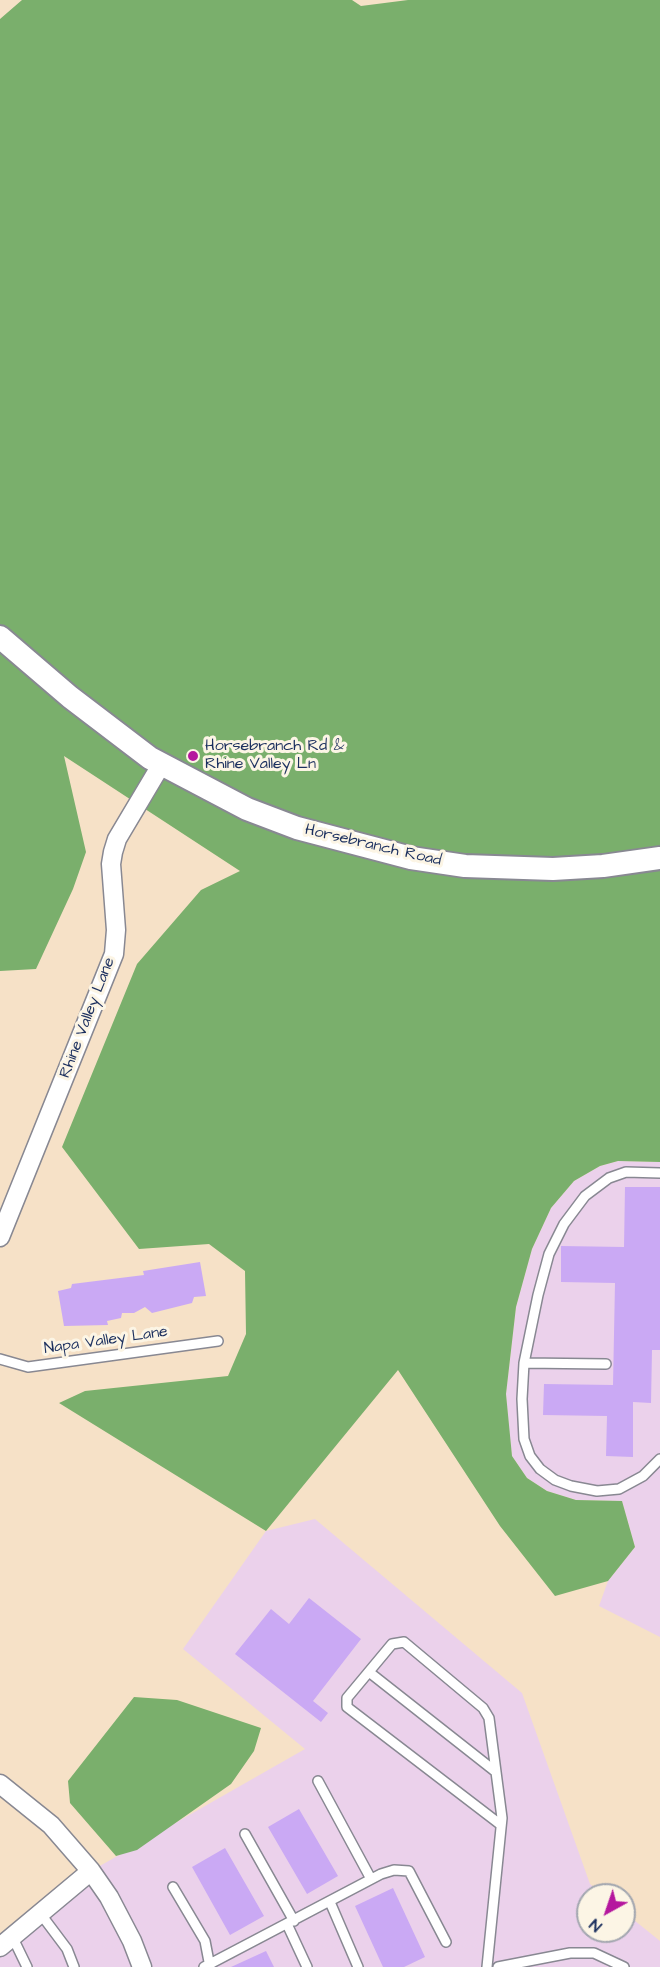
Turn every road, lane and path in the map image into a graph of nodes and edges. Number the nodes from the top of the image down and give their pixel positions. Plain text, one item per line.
1 (0, 637) edge
2 (161, 765) junction
3 (660, 858) edge
4 (660, 1173) edge
5 (0, 1237) edge
6 (218, 1341) dead end
7 (0, 1359) edge
8 (524, 1363) junction
9 (606, 1364) dead end
10 (660, 1459) edge
11 (369, 1672) junction
12 (496, 1772) junction
13 (318, 1781) dead end
14 (0, 1784) edge
15 (501, 1825) junction
16 (245, 1834) dead end
17 (91, 1871) junction
18 (371, 1879) junction
19 (173, 1887) dead end
20 (330, 1902) junction
21 (40, 1913) junction
22 (290, 1923) junction
23 (6, 1941) edge
24 (446, 1942) dead end
25 (208, 1966) edge
26 (27, 1967) edge
27 (74, 1967) edge
28 (142, 1967) edge
29 (307, 1967) edge
30 (358, 1967) edge
31 (487, 1967) edge
32 (498, 1967) edge
33 (624, 1967) edge

1 - 2 street, Horsebranch Road
2 - 3 street, Horsebranch Road
2 - 5 street, Rhine Valley Lane
4 - 8 lane
6 - 7 lane, Napa Valley Lane
8 - 9 lane
8 - 10 lane
11 - 12 lane
11 - 12 lane
11 - 15 lane
12 - 15 lane
13 - 18 lane
14 - 17 street
15 - 31 lane
16 - 22 lane
17 - 21 street
17 - 28 street
18 - 20 lane
18 - 24 lane
19 - 25 lane
20 - 22 lane
20 - 30 lane
21 - 23 street
21 - 27 lane
22 - 25 lane
22 - 29 lane
23 - 26 lane
32 - 33 lane

